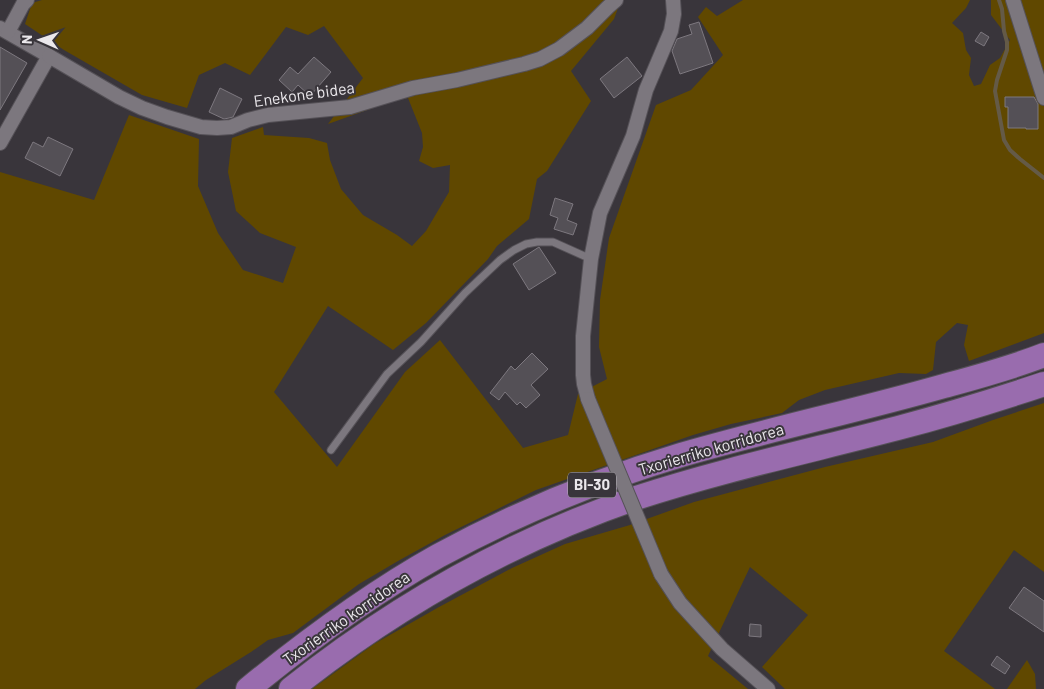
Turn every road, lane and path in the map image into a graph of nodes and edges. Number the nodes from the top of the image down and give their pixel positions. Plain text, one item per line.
1 (28, 0) edge
2 (616, 0) edge
3 (673, 0) edge
4 (1013, 0) edge
5 (4, 30) edge
6 (49, 56) junction
7 (1044, 98) edge
8 (0, 143) edge
9 (591, 259) junction
10 (1044, 355) edge
11 (1044, 384) edge
12 (331, 450) dead end
13 (248, 689) edge
14 (292, 689) edge
15 (768, 689) edge

1 - 5 street
2 - 6 street, Enekone bidea
3 - 9 street
4 - 7 street
5 - 6 street, Enekone bidea
6 - 8 street
9 - 12 lane
9 - 15 street, bridge
10 - 13 highway, Txorierriko korridorea / BI-30
11 - 14 highway, Txorierriko korridorea / BI-30

